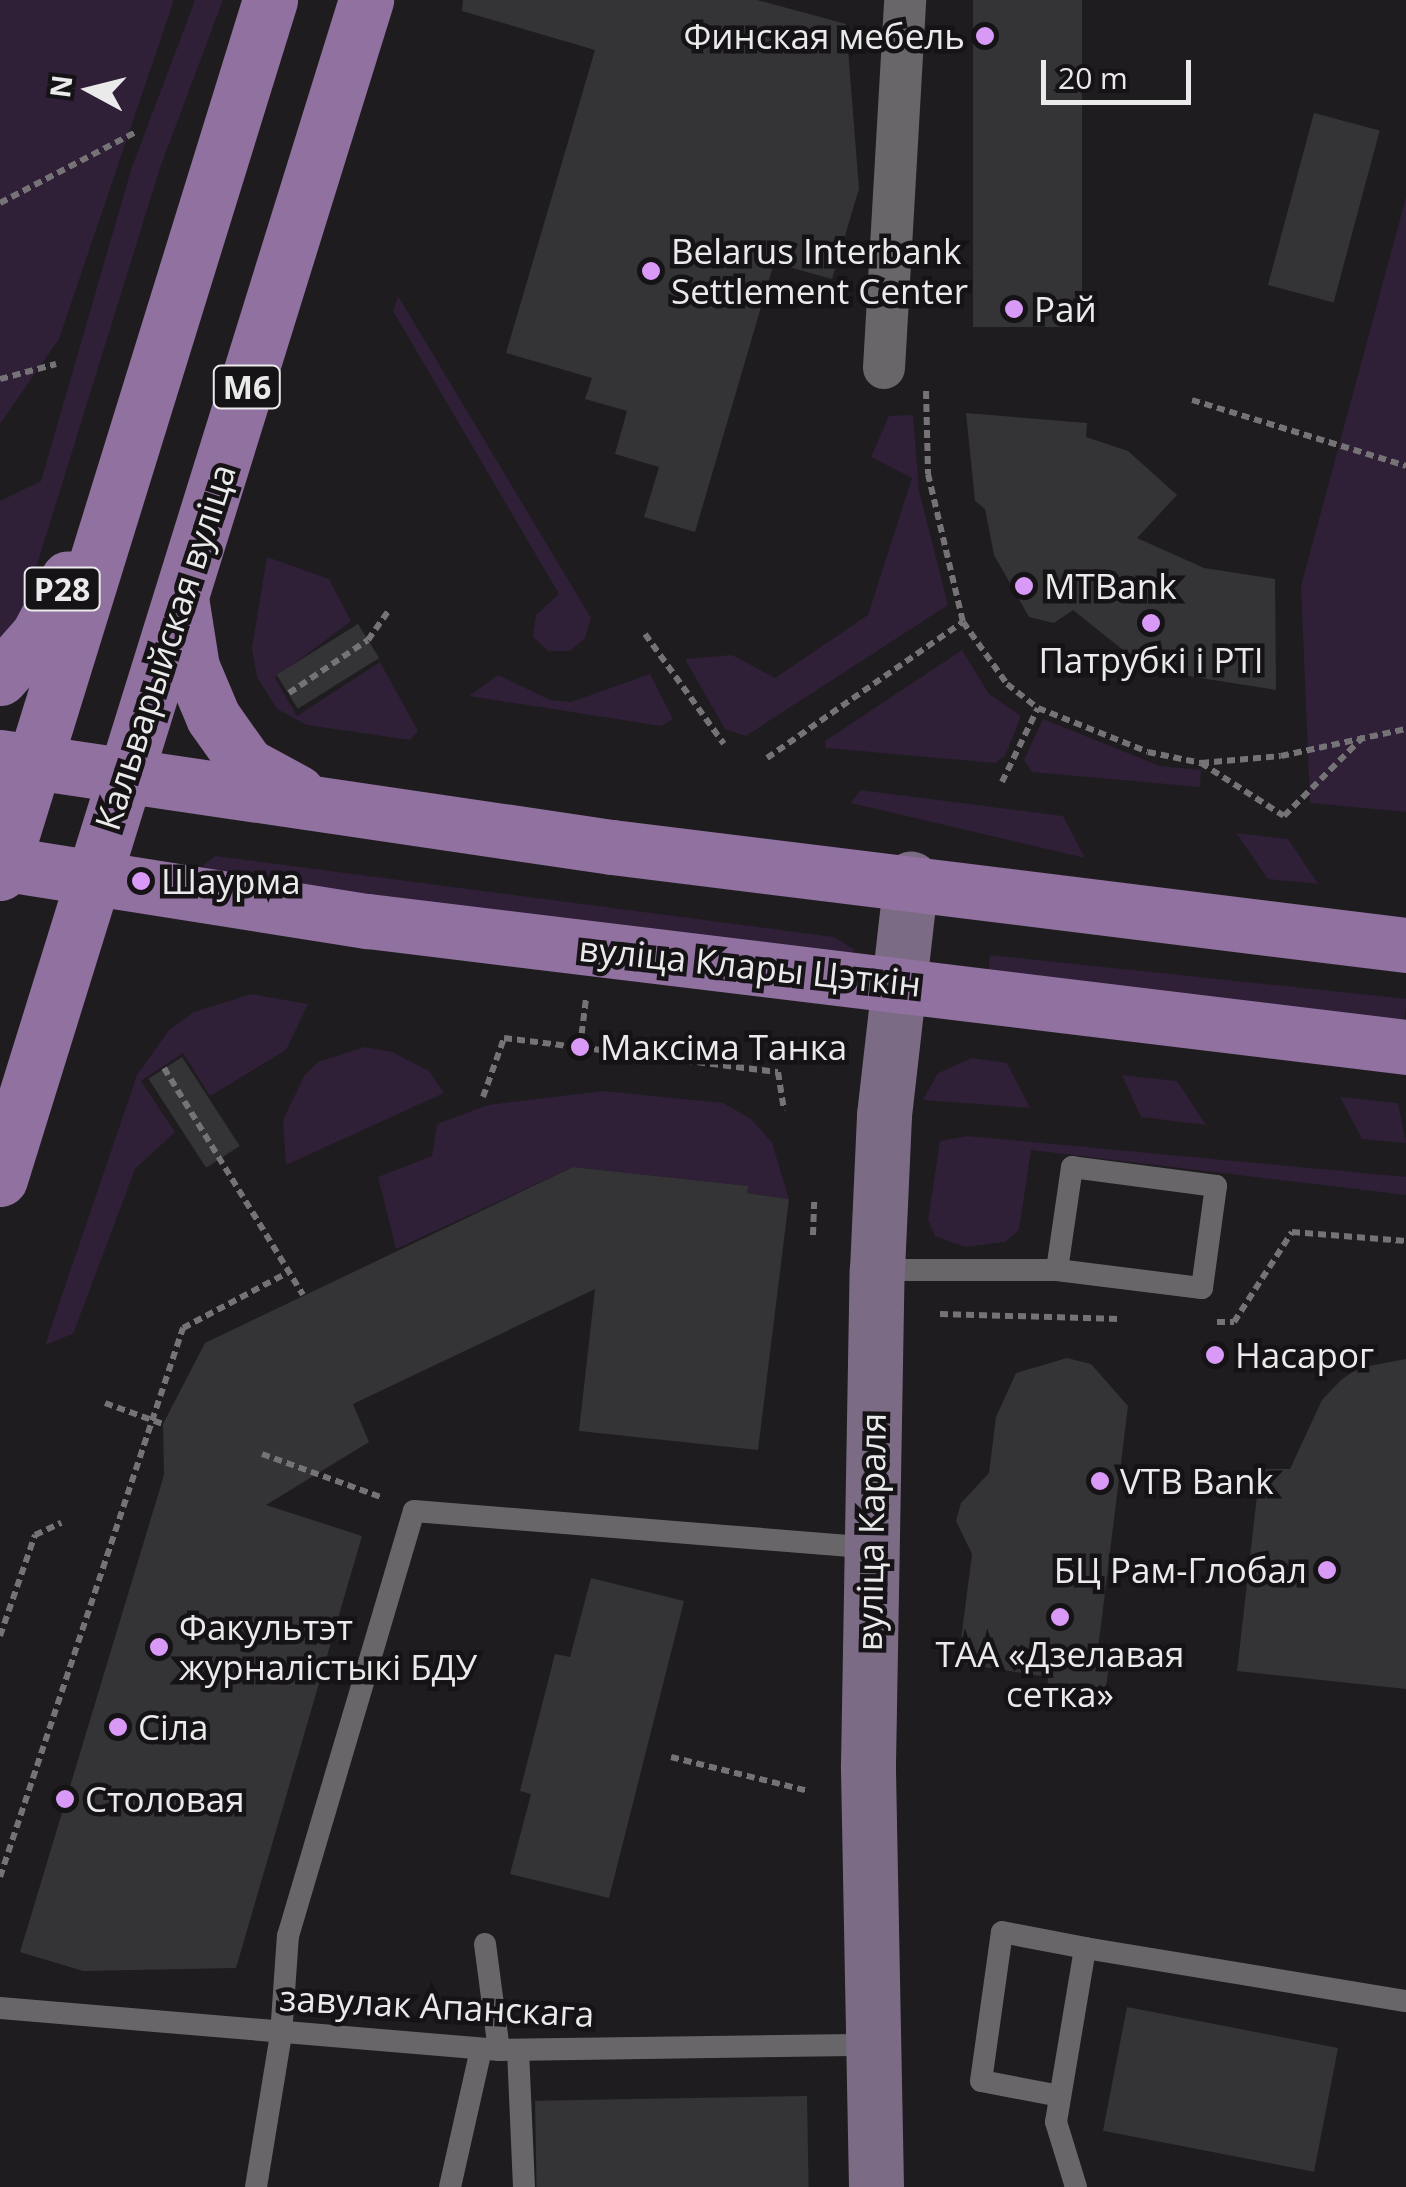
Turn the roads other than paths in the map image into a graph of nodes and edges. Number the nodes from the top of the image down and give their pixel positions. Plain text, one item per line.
1 (270, 0) edge
2 (366, 0) edge
3 (905, 0) edge
4 (884, 368) dead end
5 (116, 493) junction
6 (182, 599) junction
7 (0, 678) edge
8 (17, 758) edge
9 (122, 772) junction
10 (313, 801) junction
11 (1, 866) edge
12 (94, 878) junction
13 (911, 879) junction
14 (1406, 945) edge
15 (902, 982) junction
16 (1406, 1047) edge
17 (0, 1180) edge
18 (877, 1270) junction
19 (1057, 1270) junction
20 (870, 1548) junction
21 (486, 1944) dead end
22 (1085, 1948) junction
23 (1406, 2002) edge
24 (0, 2008) edge
25 (281, 2035) junction
26 (872, 2045) junction
27 (499, 2050) junction
28 (1060, 2096) junction
29 (256, 2187) edge
30 (450, 2187) edge
31 (524, 2187) edge
32 (876, 2187) edge
33 (1076, 2187) edge

1 - 5 main road, М6
2 - 6 main road, Кальварыйская вуліца / М6
3 - 4 street
5 - 7 main road, Р28
5 - 8 main road, М6
6 - 9 main road, Кальварыйская вуліца / М6
6 - 10 main road
8 - 9 main road
8 - 11 main road, М6
9 - 10 main road
9 - 12 main road, Кальварыйская вуліца / М6
10 - 13 main road
11 - 12 main road, вуліца Клары Цэткін
12 - 15 main road, вуліца Клары Цэткін
12 - 17 main road, Кальварыйская вуліца / М6
13 - 14 main road
13 - 15 street, вуліца Караля
15 - 16 main road, вуліца Клары Цэткін
15 - 18 street, вуліца Караля
18 - 19 lane
18 - 20 street, вуліца Караля
19 - 19 lane
20 - 25 lane
20 - 26 street, вуліца Караля
21 - 27 lane
22 - 23 lane
22 - 28 lane
22 - 28 lane
24 - 25 lane, завулак Апанскага
25 - 27 lane, завулак Апанскага
25 - 29 lane
26 - 27 lane, завулак Апанскага
26 - 32 street, вуліца Караля
27 - 30 lane
27 - 31 lane
28 - 33 lane

